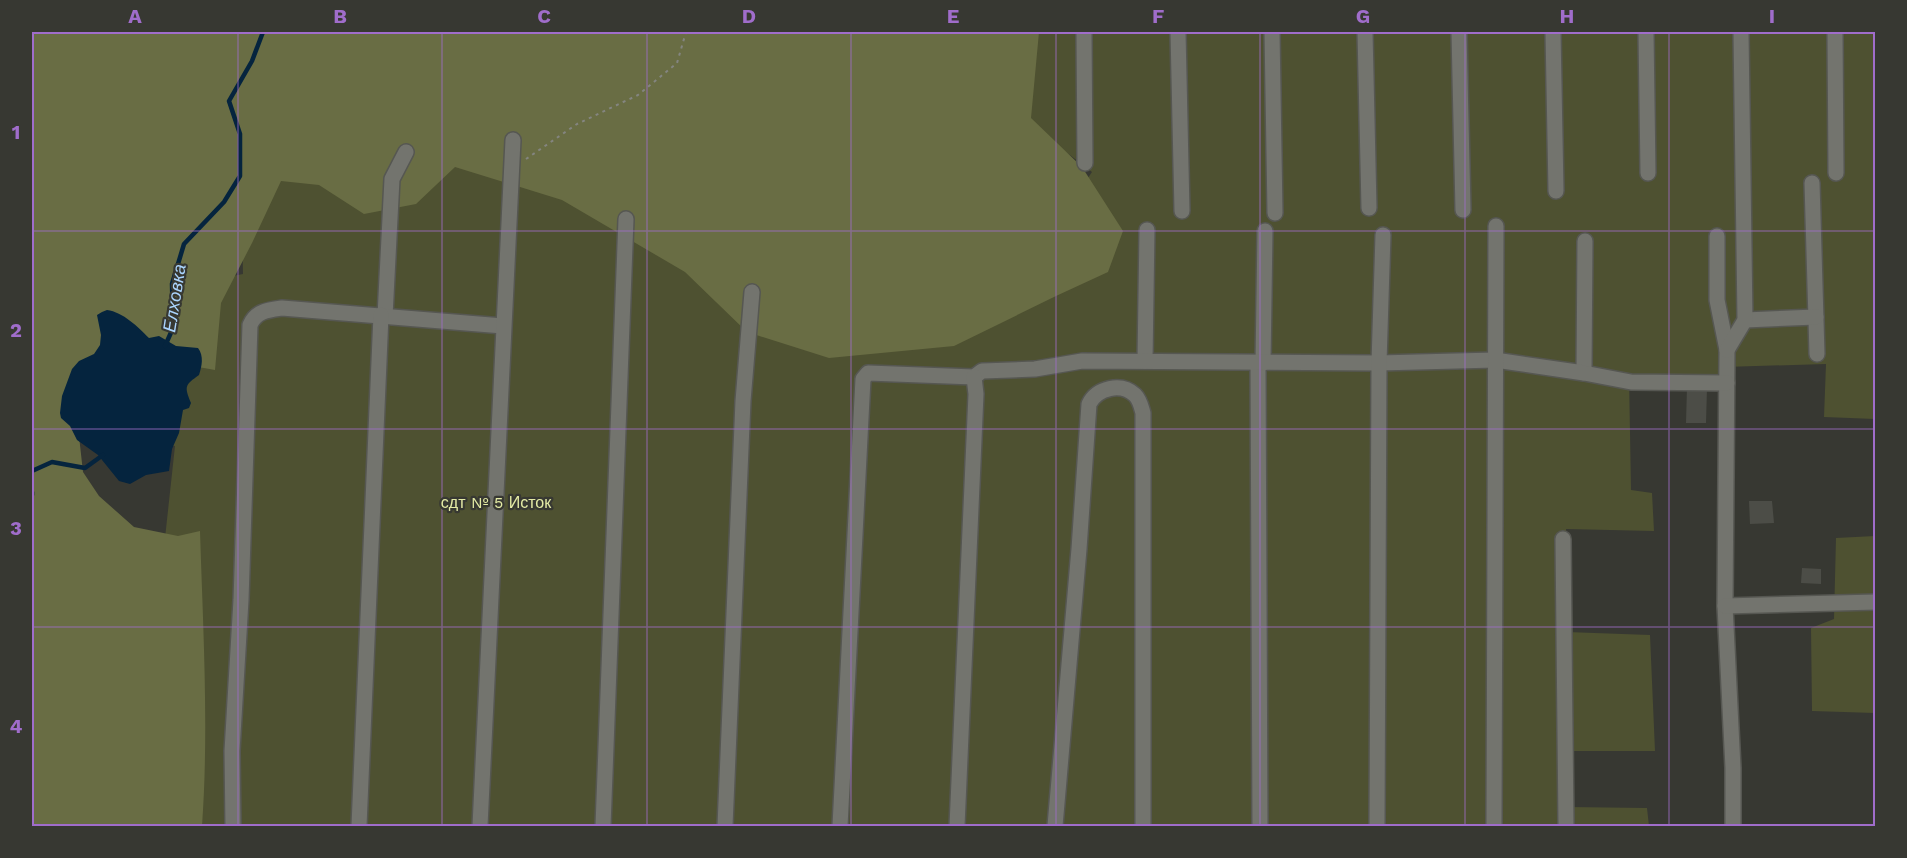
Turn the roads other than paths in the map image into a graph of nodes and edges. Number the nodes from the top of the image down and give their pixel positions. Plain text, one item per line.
1 (1084, 32) edge
2 (1178, 32) edge
3 (1272, 32) edge
4 (1365, 32) edge
5 (1459, 32) edge
6 (1553, 32) edge
7 (1646, 32) edge
8 (1741, 32) edge
9 (1834, 32) edge
10 (513, 140) dead end
11 (406, 152) dead end
12 (1085, 164) dead end
13 (1648, 173) dead end
14 (1836, 173) dead end
15 (1812, 183) dead end
16 (1556, 191) dead end
17 (1370, 208) dead end
18 (1463, 210) dead end
19 (1182, 211) dead end
20 (1275, 213) dead end
21 (626, 219) dead end
22 (1496, 226) dead end
23 (1147, 230) dead end
24 (1265, 231) dead end
25 (1383, 235) dead end
26 (1717, 236) dead end
27 (1585, 241) dead end
28 (752, 292) dead end
29 (383, 316) junction
30 (1816, 317) junction
31 (1745, 320) junction
32 (502, 326) junction
33 (1727, 350) junction
34 (1817, 354) dead end
35 (1495, 360) junction
36 (1145, 361) junction
37 (1260, 363) junction
38 (1379, 363) junction
39 (1584, 373) junction
40 (974, 377) junction
41 (1726, 383) junction
42 (1563, 539) dead end
43 (1875, 602) edge
44 (1725, 606) junction
45 (233, 826) edge
46 (359, 826) edge
47 (480, 826) edge
48 (603, 826) edge
49 (725, 826) edge
50 (840, 826) edge
51 (957, 826) edge
52 (1055, 826) edge
53 (1143, 826) edge
54 (1260, 826) edge
55 (1377, 826) edge
56 (1494, 826) edge
57 (1566, 826) edge
58 (1733, 826) edge

1 - 12 street
2 - 19 street
3 - 20 street
4 - 17 street
5 - 18 street
6 - 16 street
7 - 13 street
8 - 31 street
9 - 14 street
10 - 32 street
11 - 29 street
15 - 30 street
21 - 48 street
22 - 35 street
23 - 36 street
24 - 37 street
25 - 38 street
26 - 33 street
27 - 39 street
28 - 49 street
29 - 32 street
29 - 45 street
29 - 46 street
30 - 31 street
30 - 34 street
31 - 33 street
32 - 47 street
33 - 41 street
35 - 38 street
35 - 39 street
35 - 56 street
36 - 37 street
36 - 40 street
37 - 38 street
37 - 54 street
38 - 55 street
39 - 41 street
40 - 50 street
40 - 51 street
41 - 44 street
42 - 57 street
43 - 44 street
44 - 58 street
52 - 53 street

